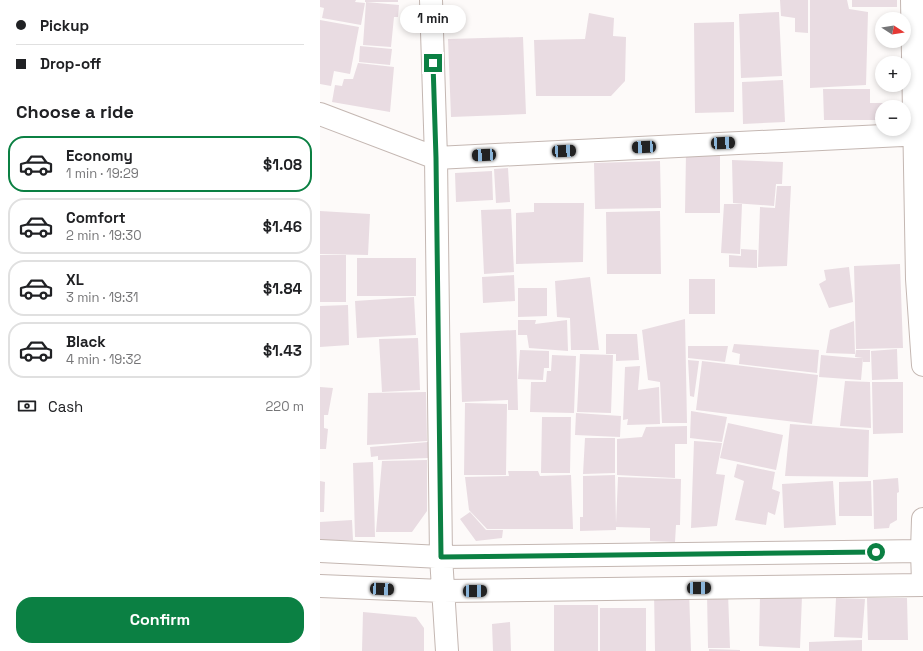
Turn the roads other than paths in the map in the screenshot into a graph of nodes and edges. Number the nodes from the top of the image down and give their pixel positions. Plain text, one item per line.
1 (431, 0) edge
2 (912, 0) edge
3 (320, 114) edge
4 (919, 134) edge
5 (436, 158) junction
6 (920, 279) edge
7 (923, 365) edge
8 (923, 519) edge
9 (320, 551) edge
10 (923, 551) edge
11 (441, 557) junction
12 (923, 584) edge
13 (320, 586) edge
14 (443, 592) junction
15 (447, 651) edge

1 - 5 street
2 - 4 street
3 - 5 street
4 - 5 street
4 - 6 street
5 - 11 street
6 - 7 street
8 - 10 street
9 - 11 street
10 - 11 street
10 - 12 street
11 - 14 street
12 - 14 street
13 - 14 street
14 - 15 street

